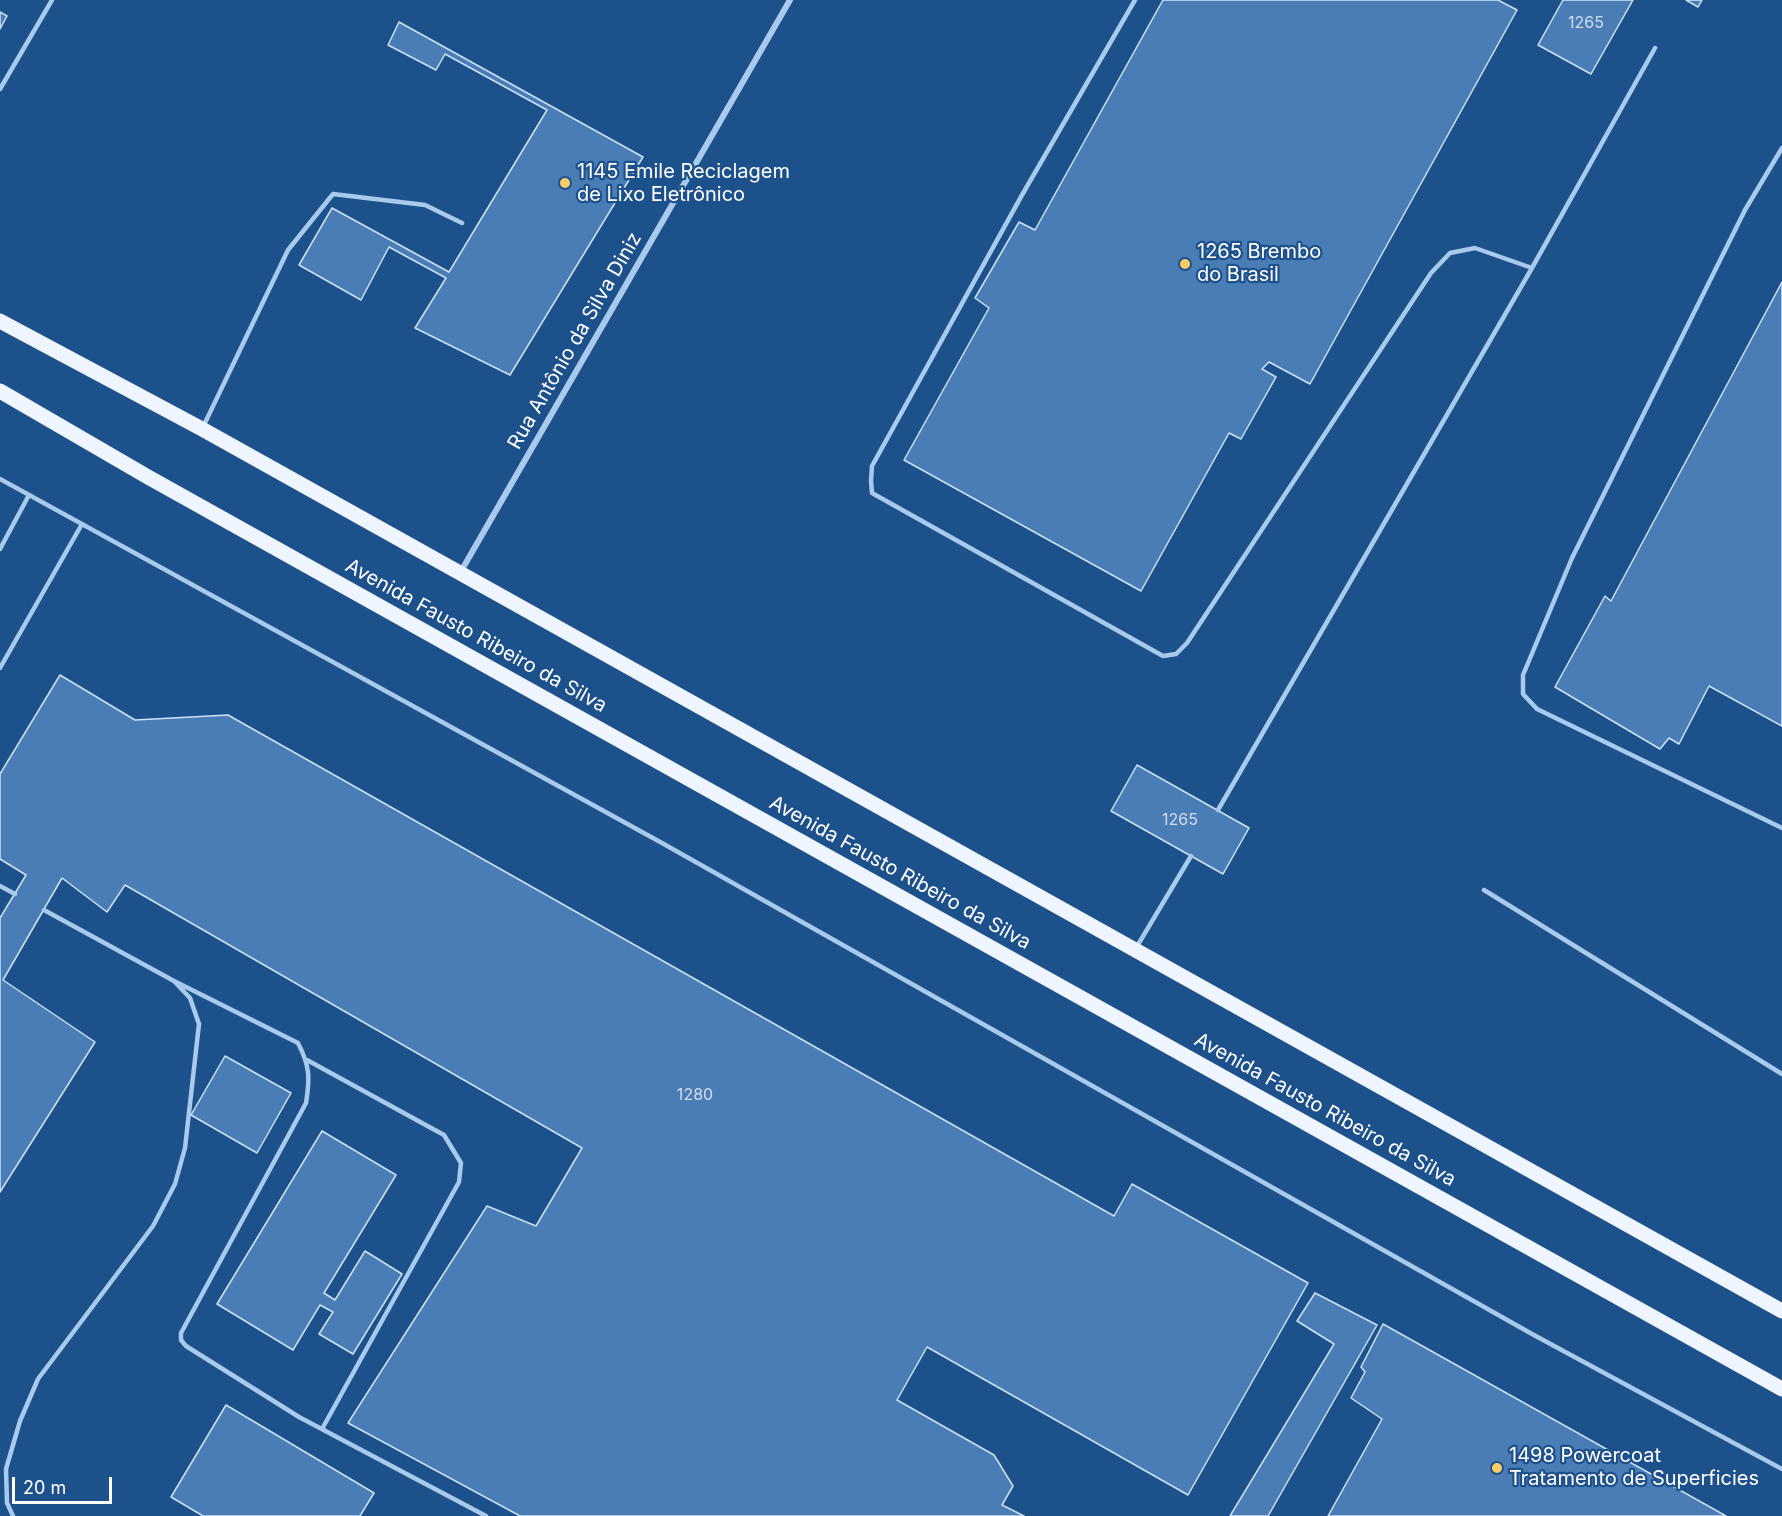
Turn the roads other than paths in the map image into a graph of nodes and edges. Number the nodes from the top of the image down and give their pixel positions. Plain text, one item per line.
1 (52, 0) edge
2 (790, 0) edge
3 (1135, 0) edge
4 (1655, 48) dead end
5 (0, 89) edge
6 (1782, 148) edge
7 (462, 223) dead end
8 (1532, 268) junction
9 (0, 321) edge
10 (0, 391) edge
11 (202, 429) junction
12 (0, 479) edge
13 (29, 495) junction
14 (82, 524) junction
15 (0, 549) edge
16 (460, 574) junction
17 (0, 668) edge
18 (1218, 810) dead end
19 (1782, 828) edge
20 (1191, 856) dead end
21 (0, 886) edge
22 (1484, 890) dead end
23 (15, 894) dead end
24 (44, 910) dead end
25 (1135, 950) junction
26 (174, 981) junction
27 (307, 1060) junction
28 (1782, 1074) edge
29 (1782, 1311) edge
30 (1782, 1389) edge
31 (322, 1428) junction
32 (1782, 1469) edge
33 (13, 1516) edge
34 (486, 1516) edge

1 - 5 lane
2 - 16 street, Rua Antônio da Silva Diniz
3 - 8 lane
4 - 8 lane
6 - 19 lane
7 - 11 lane
8 - 18 lane
9 - 11 main road
10 - 30 main road, Avenida Fausto Ribeiro da Silva
11 - 16 main road
12 - 13 lane
13 - 14 lane
13 - 15 lane
14 - 17 lane
14 - 32 lane
16 - 25 main road
20 - 25 lane
21 - 23 lane
22 - 28 lane
24 - 26 lane
25 - 29 main road
26 - 27 lane
26 - 33 lane
27 - 31 lane
27 - 31 lane
31 - 34 lane

